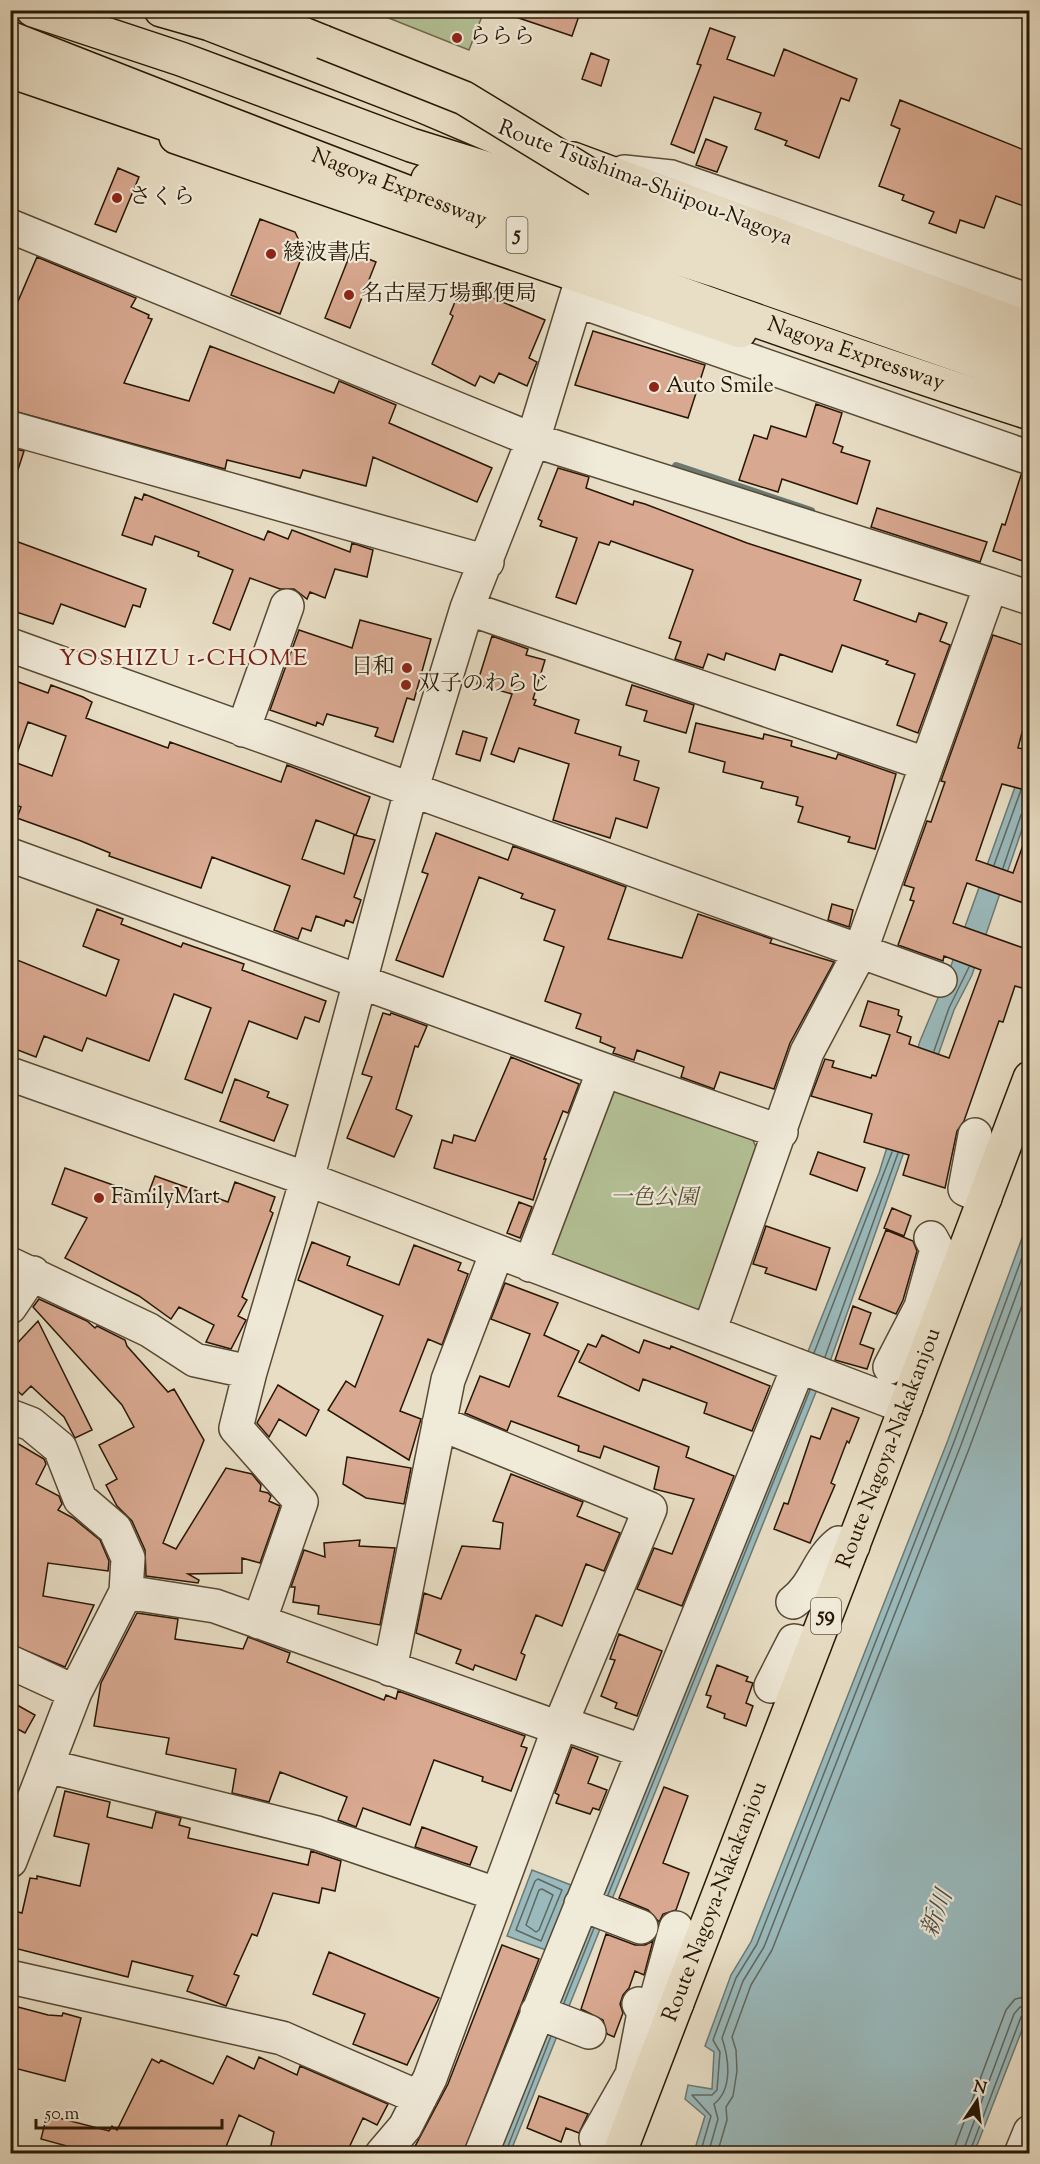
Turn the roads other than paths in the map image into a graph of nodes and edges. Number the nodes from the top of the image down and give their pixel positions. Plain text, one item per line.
1 (33, 10) edge
2 (161, 10) edge
3 (233, 10) edge
4 (244, 10) edge
5 (21, 39) edge
6 (11, 80) edge
7 (596, 175) junction
8 (10, 226) edge
9 (748, 250) junction
10 (585, 281) junction
11 (1029, 302) edge
12 (1029, 328) edge
13 (1029, 351) edge
14 (1029, 380) edge
15 (1029, 413) edge
16 (1029, 426) edge
17 (10, 428) edge
18 (533, 441) junction
19 (1029, 458) edge
20 (487, 562) junction
21 (991, 585) junction
22 (1029, 598) edge
23 (287, 606) dead end
24 (468, 608) junction
25 (10, 645) edge
26 (243, 730) junction
27 (926, 764) junction
28 (411, 791) junction
29 (10, 855) edge
30 (860, 952) junction
31 (940, 980) dead end
32 (361, 981) junction
33 (604, 1070) junction
34 (10, 1074) edge
35 (1029, 1078) edge
36 (781, 1132) junction
37 (975, 1135) dead end
38 (307, 1179) junction
39 (985, 1198) junction
40 (931, 1238) dead end
41 (497, 1252) junction
42 (530, 1265) junction
43 (22, 1268) edge
44 (10, 1307) edge
45 (931, 1310) junction
46 (709, 1332) junction
47 (796, 1365) junction
48 (890, 1367) dead end
49 (250, 1372) junction
50 (906, 1407) junction
51 (10, 1416) edge
52 (439, 1423) junction
53 (853, 1546) junction
54 (126, 1592) junction
55 (793, 1602) dead end
56 (259, 1622) junction
57 (814, 1646) junction
58 (10, 1662) edge
59 (390, 1669) junction
60 (771, 1686) dead end
61 (75, 1692) junction
62 (560, 1726) junction
63 (642, 1750) junction
64 (48, 1766) junction
65 (10, 1861) edge
66 (496, 1894) junction
67 (592, 1908) junction
68 (641, 1927) dead end
69 (676, 1928) dead end
70 (10, 1977) edge
71 (677, 2003) junction
72 (639, 2004) dead end
73 (640, 2078) junction
74 (420, 2098) junction
75 (1029, 2132) edge
76 (607, 2146) edge
77 (382, 2154) edge
78 (481, 2154) edge
79 (1021, 2154) edge

1 - 9 main road, Nagoya Expressway / 5
2 - 7 main road, bridge
3 - 7 main road, Route Tsushima-Shiipou-Nagoya
4 - 7 main road, bridge
5 - 10 main road, Nagoya Expressway / 5
5 - 14 main road
6 - 10 main road
7 - 9 main road
7 - 11 street
7 - 12 main road, Route Tsushima-Shiipou-Nagoya
8 - 18 street
9 - 13 main road, Nagoya Expressway / 5
10 - 15 main road, Nagoya Expressway / 5
10 - 16 main road
10 - 18 street
10 - 19 street
17 - 20 street
18 - 20 street
18 - 21 street
20 - 24 street
21 - 22 street
21 - 27 street
23 - 26 street
24 - 27 street
24 - 28 street
25 - 26 street
26 - 28 street
27 - 30 street
28 - 30 street
28 - 32 street
29 - 32 street
30 - 31 street
30 - 36 street
32 - 33 street
32 - 38 street
33 - 36 street
33 - 42 street
34 - 38 street
35 - 39 main road, Route Nagoya-Nakakanjou / 59
36 - 46 street
37 - 39 street
38 - 41 street
38 - 49 street
39 - 45 main road, Route Nagoya-Nakakanjou / 59
40 - 45 street
41 - 42 street
41 - 52 street
42 - 46 street
43 - 44 street
43 - 49 street
45 - 48 street
45 - 50 main road, Route Nagoya-Nakakanjou / 59
46 - 47 street
47 - 50 street
47 - 63 street
49 - 56 street
50 - 53 main road, Route Nagoya-Nakakanjou / 59
51 - 54 street
52 - 59 street
52 - 62 street
53 - 55 street
53 - 57 main road, Route Nagoya-Nakakanjou / 59
54 - 56 street
54 - 61 street
56 - 59 street
57 - 60 street
57 - 71 main road, Route Nagoya-Nakakanjou / 59
58 - 61 street
59 - 62 street
61 - 64 street
62 - 63 street
62 - 66 street
63 - 67 street
64 - 65 street
64 - 66 street
66 - 74 street
67 - 68 street
67 - 78 street
69 - 71 street
70 - 74 street
71 - 73 main road, Route Nagoya-Nakakanjou / 59
72 - 73 street
73 - 76 main road, Route Nagoya-Nakakanjou / 59
74 - 77 street
75 - 79 street

